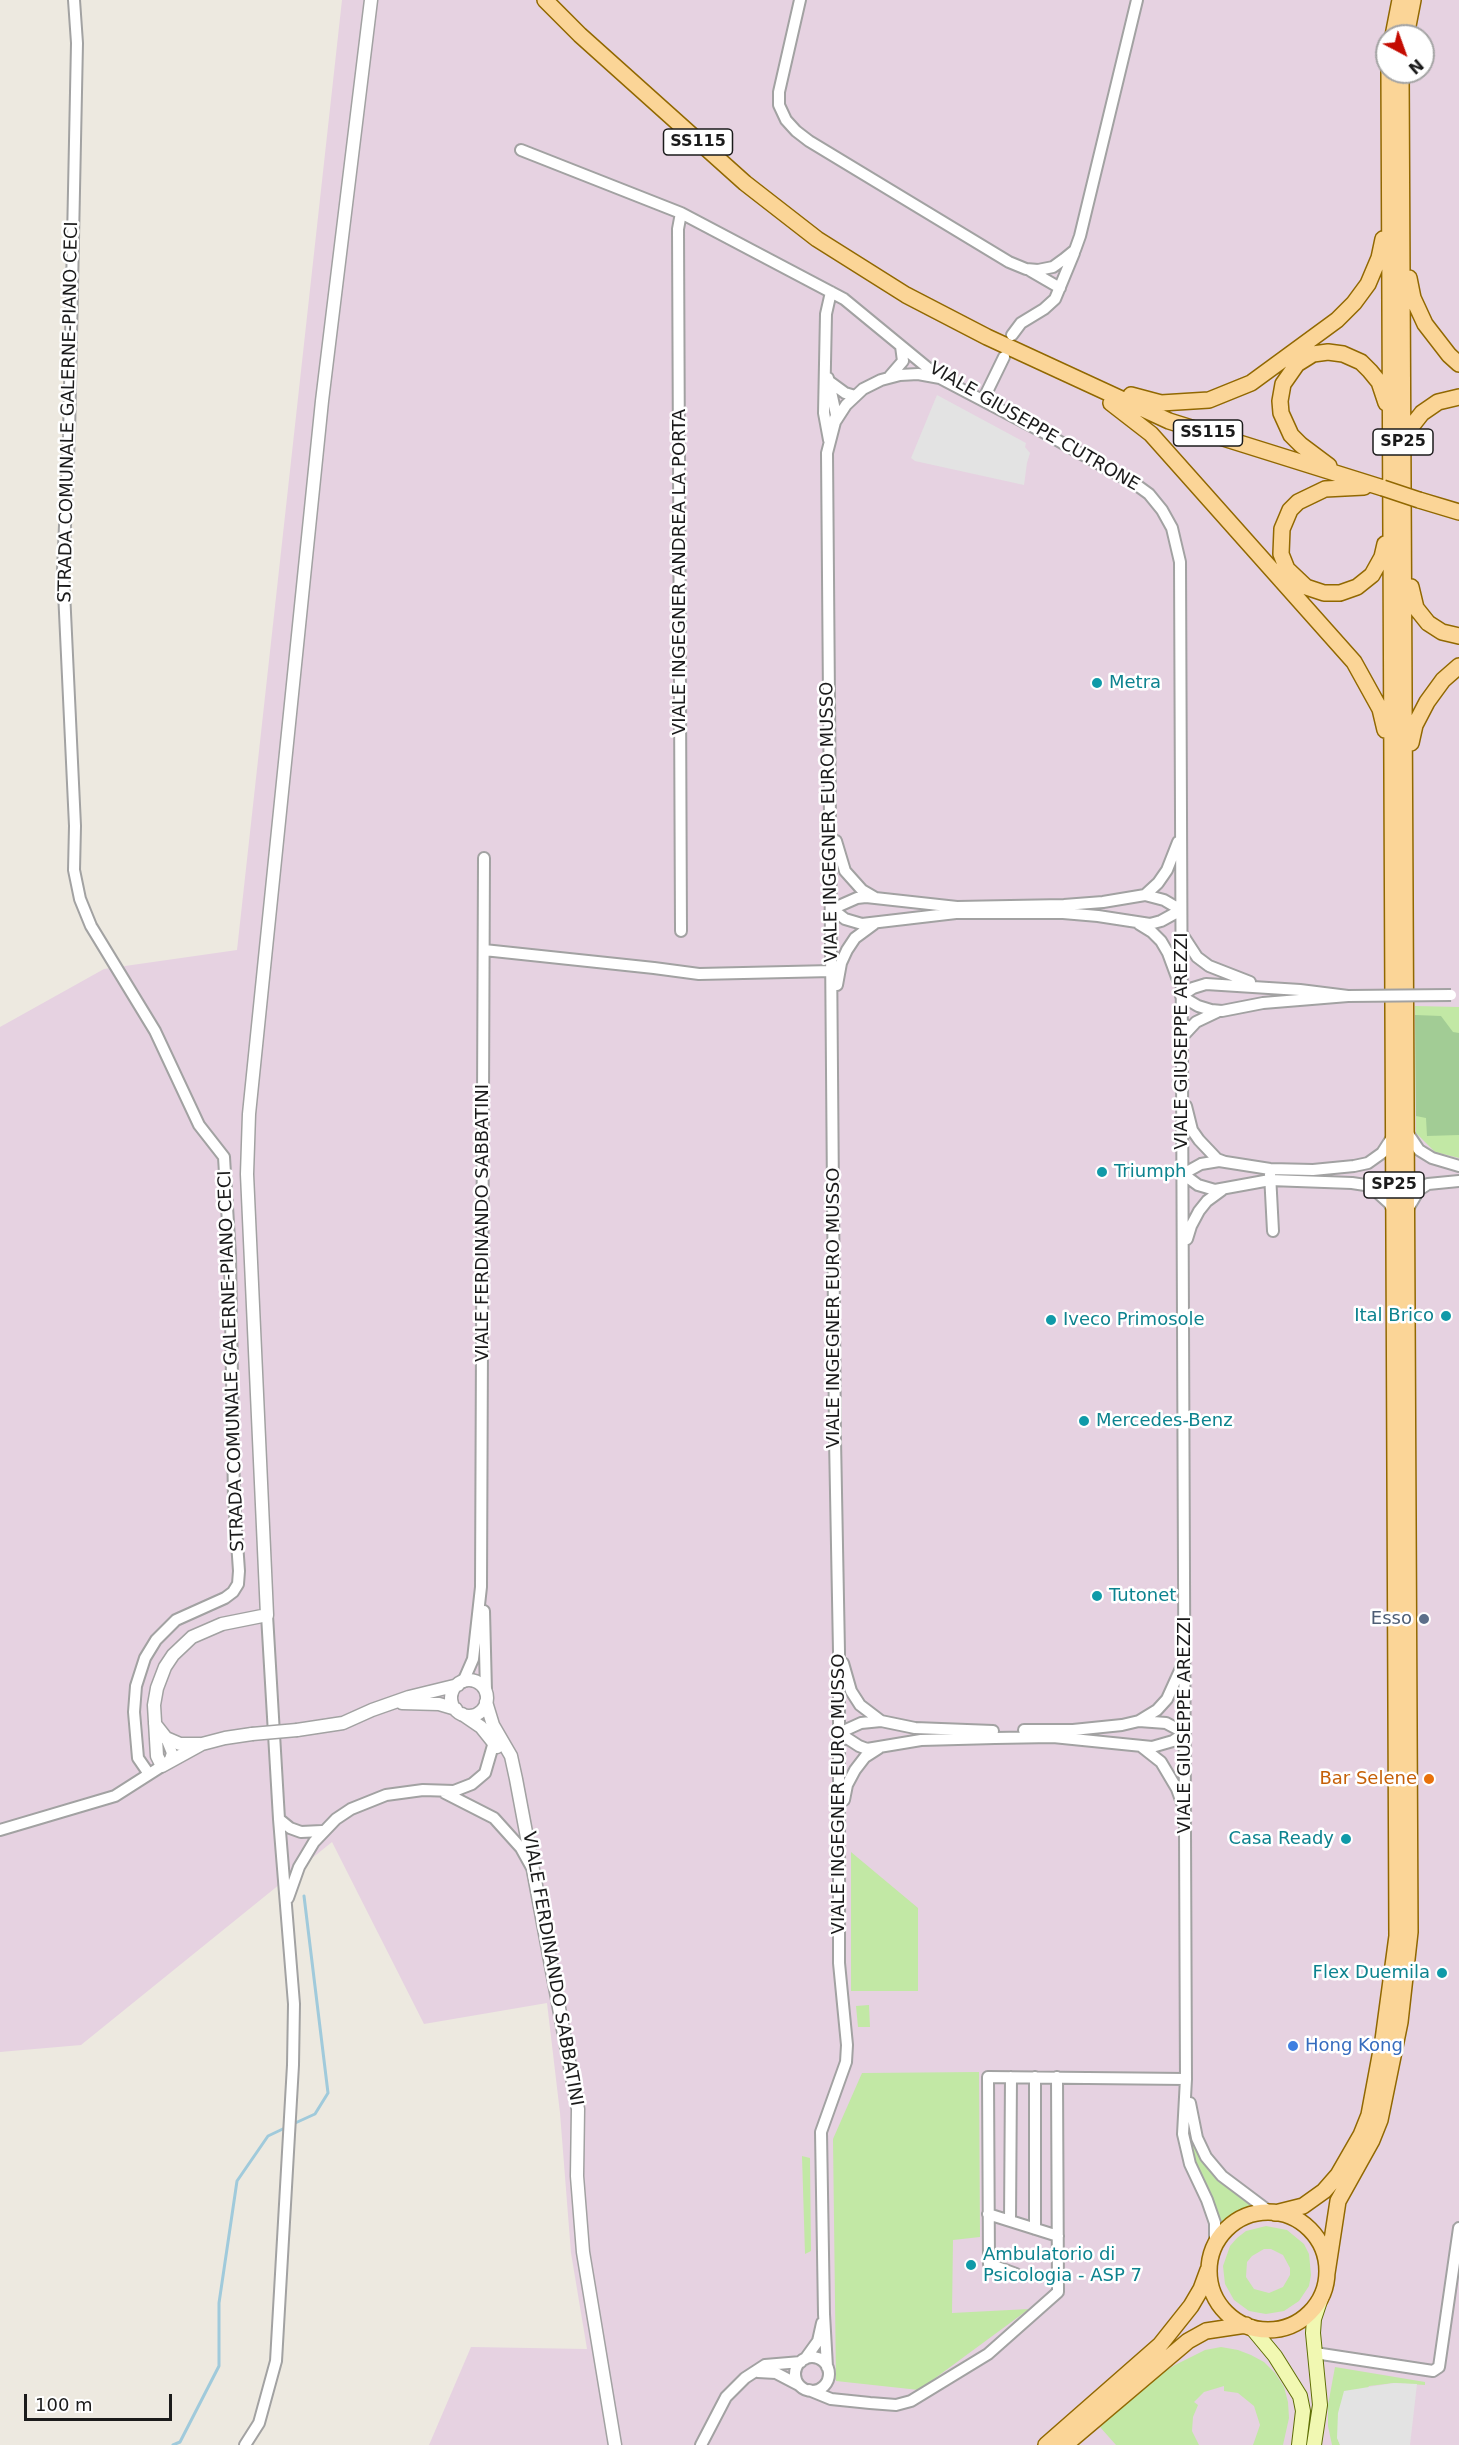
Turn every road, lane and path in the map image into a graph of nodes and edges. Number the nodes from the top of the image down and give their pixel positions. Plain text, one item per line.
1 (74, 0) edge
2 (371, 0) edge
3 (545, 0) edge
4 (800, 0) edge
5 (1137, 0) edge
6 (1400, 0) edge
7 (1413, 0) edge
8 (1395, 24) edge
9 (1408, 24) edge
10 (1389, 84) edge
11 (1401, 84) edge
12 (521, 150) dead end
13 (1402, 162) junction
14 (1389, 181) junction
15 (681, 213) junction
16 (1075, 250) junction
17 (1026, 268) junction
18 (1060, 288) junction
19 (831, 292) junction
20 (1012, 335) dead end
21 (901, 346) junction
22 (1004, 357) dead end
23 (1459, 364) edge
24 (825, 366) junction
25 (889, 376) junction
26 (940, 378) junction
27 (1076, 379) junction
28 (829, 380) junction
29 (855, 396) junction
30 (1459, 397) edge
31 (983, 400) junction
32 (824, 413) junction
33 (837, 419) junction
34 (1390, 435) junction
35 (829, 440) junction
36 (1403, 454) junction
37 (1344, 476) junction
38 (1383, 488) junction
39 (1162, 510) joint
40 (1458, 510) edge
41 (1390, 517) junction
42 (1405, 562) junction
43 (1459, 636) edge
44 (1459, 666) edge
45 (830, 808) junction
46 (1398, 812) junction
47 (1181, 833) junction
48 (484, 858) dead end
49 (1145, 895) junction
50 (880, 899) junction
51 (832, 909) junction
52 (1181, 910) junction
53 (1139, 923) junction
54 (875, 924) junction
55 (681, 931) dead end
56 (1181, 932) junction
57 (484, 950) junction
58 (832, 971) junction
59 (1300, 990) junction
60 (1181, 992) junction
61 (1455, 995) edge
62 (1348, 996) junction
63 (1222, 1011) junction
64 (832, 1021) junction
65 (1182, 1037) junction
66 (1182, 1089) junction
67 (1400, 1131) junction
68 (1228, 1163) junction
69 (1459, 1166) edge
70 (1183, 1174) junction
71 (1270, 1174) junction
72 (1459, 1181) edge
73 (1228, 1187) junction
74 (1400, 1215) junction
75 (1273, 1231) dead end
76 (1184, 1253) junction
77 (1403, 1557) junction
78 (481, 1587) junction
79 (267, 1615) junction
80 (839, 1652) junction
81 (1184, 1660) junction
82 (460, 1683) junction
83 (486, 1697) junction
84 (395, 1703) junction
85 (458, 1711) junction
86 (881, 1721) junction
87 (1139, 1721) junction
88 (155, 1724) junction
89 (839, 1733) junction
90 (1185, 1733) junction
91 (166, 1738) junction
92 (494, 1742) junction
93 (202, 1744) junction
94 (1141, 1747) junction
95 (879, 1748) junction
96 (165, 1764) junction
97 (148, 1774) junction
98 (516, 1779) junction
99 (442, 1792) junction
100 (1185, 1813) junction
101 (840, 1818) junction
102 (279, 1819) junction
103 (0, 1830) edge
104 (322, 1831) junction
105 (535, 1873) junction
106 (286, 1902) junction
107 (1011, 2077) junction
108 (1035, 2077) junction
109 (1057, 2078) junction
110 (1186, 2079) junction
111 (1273, 2212) junction
112 (988, 2214) junction
113 (1010, 2221) junction
114 (1459, 2228) edge
115 (1035, 2229) junction
116 (1058, 2236) junction
117 (1213, 2253) junction
118 (1327, 2273) junction
119 (1016, 2274) dead end
120 (1322, 2295) junction
121 (824, 2314) junction
122 (1248, 2326) junction
123 (1315, 2353) junction
124 (803, 2360) junction
125 (827, 2367) junction
126 (758, 2372) junction
127 (828, 2379) junction
128 (804, 2388) junction
129 (848, 2400) junction
130 (1320, 2405) junction
131 (245, 2445) edge
132 (615, 2445) edge
133 (700, 2445) edge
134 (1046, 2445) edge
135 (1065, 2445) edge
136 (1299, 2445) edge
137 (1314, 2445) edge
138 (1324, 2445) edge

1 - 97 street, STRADA COMUNALE GALERNE-PIANO CECI
2 - 79 street
3 - 27 main road, SS115
4 - 17 street
5 - 16 street
6 - 8 main road
7 - 9 main road
10 - 14 main road, SP25
11 - 13 main road, SP25
12 - 15 street, VIALE GIUSEPPE CUTRONE
13 - 23 main road
13 - 36 main road, SP25
14 - 27 main road
14 - 34 main road, SP25
15 - 19 street, VIALE GIUSEPPE CUTRONE
15 - 55 street, VIALE INGEGNER ANDREA LA PORTA
16 - 17 street
16 - 18 street
17 - 18 street
18 - 20 street
19 - 21 street, VIALE GIUSEPPE CUTRONE
19 - 24 street
21 - 25 street
21 - 26 street, VIALE GIUSEPPE CUTRONE
22 - 31 street
24 - 28 street
24 - 32 street
25 - 26 street, VIALE INGEGNER EURO MUSSO
25 - 29 street, VIALE INGEGNER EURO MUSSO
26 - 31 street, VIALE GIUSEPPE CUTRONE
27 - 37 main road, SS115
27 - 46 main road
28 - 29 street
28 - 33 street
29 - 33 street, VIALE INGEGNER EURO MUSSO
30 - 36 main road
31 - 39 street, VIALE GIUSEPPE CUTRONE
32 - 33 street
32 - 35 street
33 - 35 street, VIALE INGEGNER EURO MUSSO
34 - 37 main road
34 - 41 main road, SP25
35 - 45 street, VIALE INGEGNER EURO MUSSO
36 - 42 main road, SP25
37 - 38 main road, SS115
38 - 40 main road, SS115, bridge
38 - 41 main road
39 - 47 street, VIALE GIUSEPPE AREZZI
41 - 46 main road, SP25
42 - 43 main road
42 - 46 main road, SP25
44 - 46 main road
45 - 50 street
45 - 51 street, VIALE INGEGNER EURO MUSSO
46 - 67 main road, SP25
47 - 49 street
47 - 52 street, VIALE GIUSEPPE AREZZI
48 - 57 street, VIALE FERDINANDO SABBATINI
49 - 50 street
49 - 52 street
50 - 51 street
51 - 54 street
51 - 58 street, VIALE INGEGNER EURO MUSSO
52 - 53 street
52 - 56 street, VIALE GIUSEPPE AREZZI
53 - 54 street
53 - 60 street
54 - 64 street
56 - 59 street
56 - 60 street, VIALE GIUSEPPE AREZZI
57 - 58 street
57 - 78 street, VIALE FERDINANDO SABBATINI
58 - 64 street, VIALE INGEGNER EURO MUSSO
59 - 60 street
59 - 62 street
60 - 63 street
60 - 65 street, VIALE GIUSEPPE AREZZI
61 - 62 street, bridge
62 - 63 street
63 - 65 street
64 - 80 street, VIALE INGEGNER EURO MUSSO
65 - 66 street, VIALE GIUSEPPE AREZZI
66 - 68 street
66 - 70 street, VIALE GIUSEPPE AREZZI
67 - 69 street
67 - 71 street
67 - 74 main road, SP25
68 - 70 street
68 - 71 street
70 - 73 street
70 - 76 street, VIALE GIUSEPPE AREZZI
71 - 73 street
71 - 74 street
71 - 75 street
72 - 74 street
73 - 76 street
74 - 77 main road, SP25
76 - 81 street, VIALE GIUSEPPE AREZZI
77 - 111 main road
77 - 118 main road
78 - 82 street
78 - 83 street
79 - 88 street
79 - 102 street
80 - 86 street
80 - 89 street, VIALE INGEGNER EURO MUSSO
81 - 87 street
81 - 90 street, VIALE GIUSEPPE AREZZI
82 - 83 street
82 - 84 street
82 - 85 street
83 - 85 street
83 - 98 street
84 - 85 street
84 - 93 street, bridge
85 - 92 street
86 - 87 street
86 - 89 street
87 - 90 street
88 - 91 street
88 - 96 street
89 - 95 street
89 - 101 street, VIALE INGEGNER EURO MUSSO
90 - 94 street
90 - 100 street, VIALE GIUSEPPE AREZZI
91 - 93 street
91 - 96 street
92 - 98 street
92 - 99 street
93 - 96 street
94 - 95 street
94 - 100 street
95 - 101 street
96 - 97 street
97 - 103 street
98 - 105 street, VIALE FERDINANDO SABBATINI
99 - 104 street
99 - 105 street
100 - 110 street, VIALE GIUSEPPE AREZZI
101 - 121 street, VIALE INGEGNER EURO MUSSO
102 - 104 street
102 - 106 street
104 - 106 street
105 - 132 street, VIALE FERDINANDO SABBATINI
106 - 131 street
107 - 108 street
107 - 112 street
107 - 113 street
108 - 109 street
108 - 115 street
109 - 110 street
109 - 116 street
110 - 111 street
110 - 117 street
111 - 117 main road
111 - 118 main road
112 - 113 street
112 - 119 street
113 - 115 street
114 - 123 street
115 - 116 street
116 - 129 street
117 - 122 main road
117 - 134 main road
118 - 120 main road
120 - 122 main road
120 - 123 main road
121 - 124 street
121 - 125 street
122 - 135 main road
122 - 136 main road
123 - 130 main road
124 - 125 street
124 - 126 street
124 - 128 street
125 - 127 street
126 - 128 street
126 - 133 street
127 - 128 street
127 - 129 street
128 - 129 street
130 - 137 main road
130 - 138 main road

